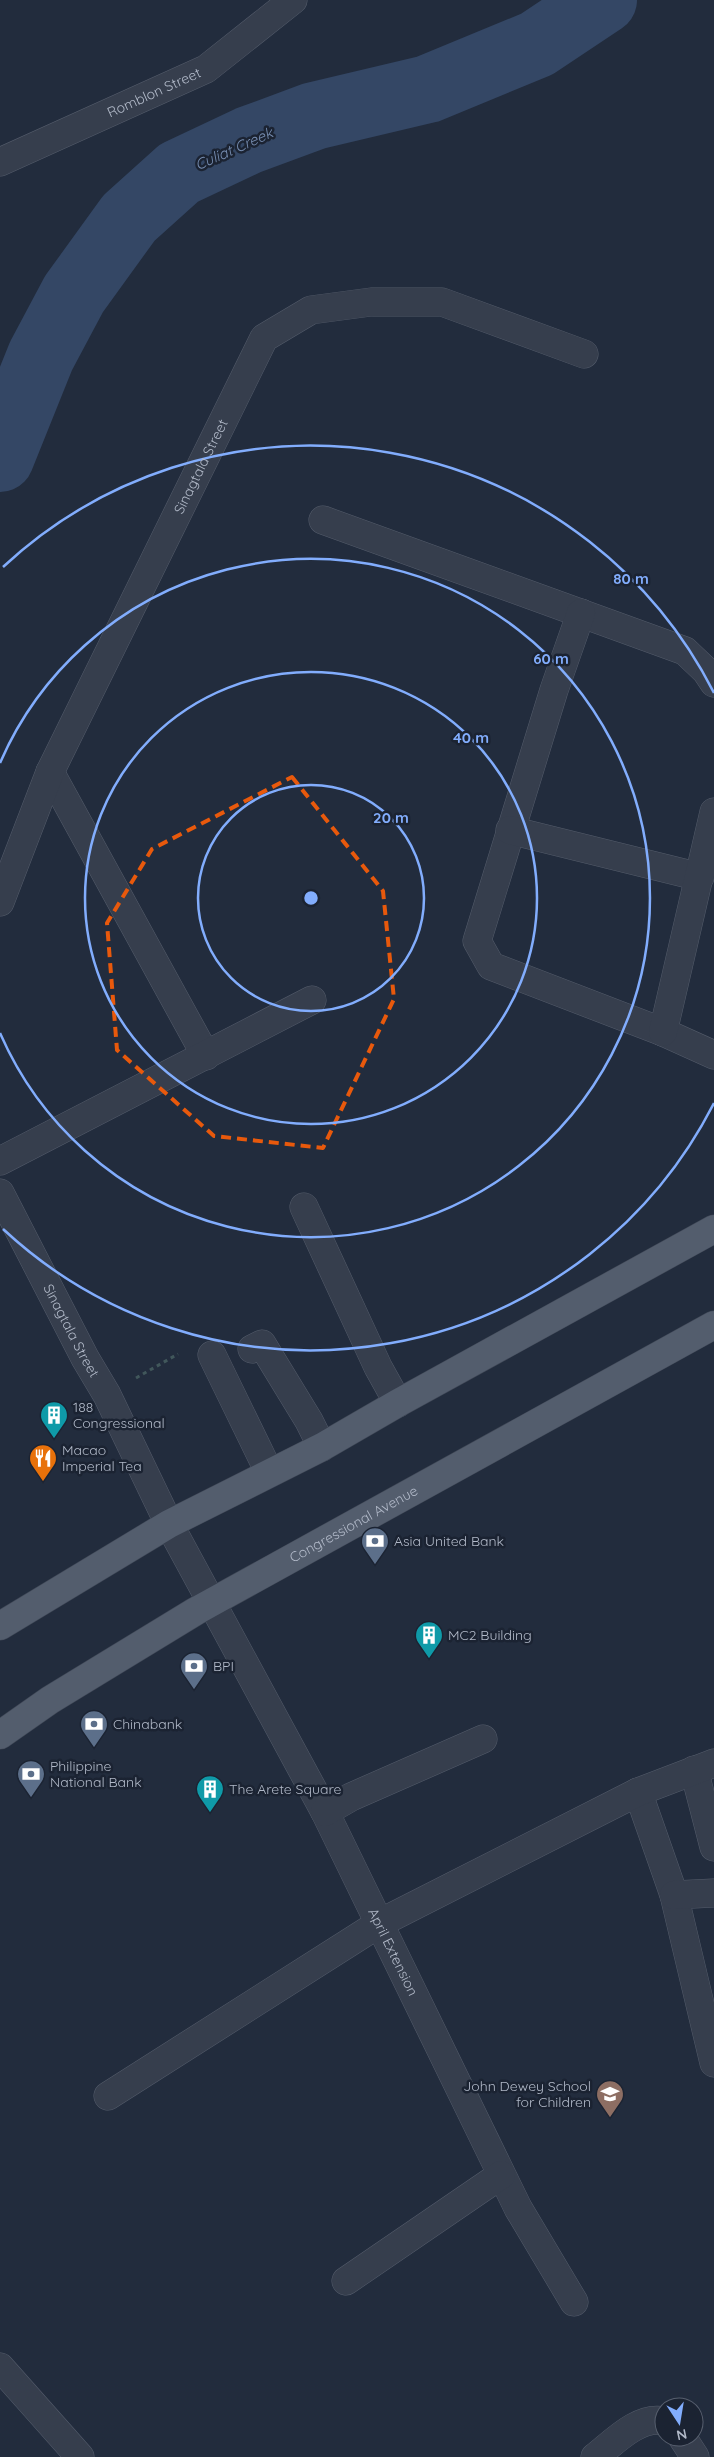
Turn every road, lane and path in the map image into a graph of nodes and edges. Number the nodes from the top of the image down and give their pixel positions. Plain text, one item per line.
1 (294, 0) edge
2 (0, 162) edge
3 (584, 354) dead end
4 (323, 520) dead end
5 (581, 613) junction
6 (714, 683) edge
7 (50, 772) junction
8 (714, 812) edge
9 (510, 830) junction
10 (700, 877) junction
11 (0, 902) edge
12 (312, 1000) dead end
13 (663, 1032) junction
14 (714, 1055) edge
15 (206, 1056) junction
16 (0, 1161) edge
17 (0, 1193) edge
18 (304, 1207) dead end
19 (714, 1229) edge
20 (714, 1325) edge
21 (252, 1349) dead end
22 (179, 1353) dead end
23 (212, 1355) dead end
24 (107, 1395) junction
25 (398, 1403) junction
26 (322, 1447) junction
27 (269, 1472) junction
28 (169, 1524) junction
29 (212, 1601) junction
30 (0, 1626) edge
31 (0, 1735) edge
32 (483, 1739) dead end
33 (704, 1767) edge
34 (638, 1792) junction
35 (325, 1812) junction
36 (714, 1847) edge
37 (714, 1893) edge
38 (674, 1895) junction
39 (380, 1923) junction
40 (714, 2062) edge
41 (108, 2096) dead end
42 (501, 2175) junction
43 (346, 2281) dead end
44 (574, 2302) dead end
45 (0, 2367) edge
46 (654, 2422) edge
47 (80, 2457) edge
48 (595, 2457) edge

1 - 2 street, Romblon Street
3 - 7 street, Sinagtala Street
4 - 5 street
5 - 6 street
5 - 9 street
7 - 11 street, Sinagtala Street
7 - 15 street
8 - 10 street
9 - 10 street
9 - 13 street
10 - 13 street
12 - 15 street
13 - 14 street
15 - 16 street
17 - 24 street, Sinagtala Street
18 - 25 street
19 - 25 main road
20 - 29 main road, Congressional Avenue
21 - 26 street
22 - 24 path
23 - 27 street
24 - 28 street, Sinagtala Street
25 - 26 main road
26 - 27 main road
27 - 28 main road
28 - 29 street, Sinagtala Street
28 - 30 main road
29 - 31 main road, Congressional Avenue
29 - 35 street, April Extension
32 - 35 street
33 - 34 street
33 - 36 street
34 - 38 street
34 - 39 street
35 - 39 street, April Extension
37 - 38 street
38 - 40 street
39 - 41 street
39 - 42 street, April Extension
42 - 43 street
42 - 44 street, April Extension
45 - 47 street
46 - 48 street

